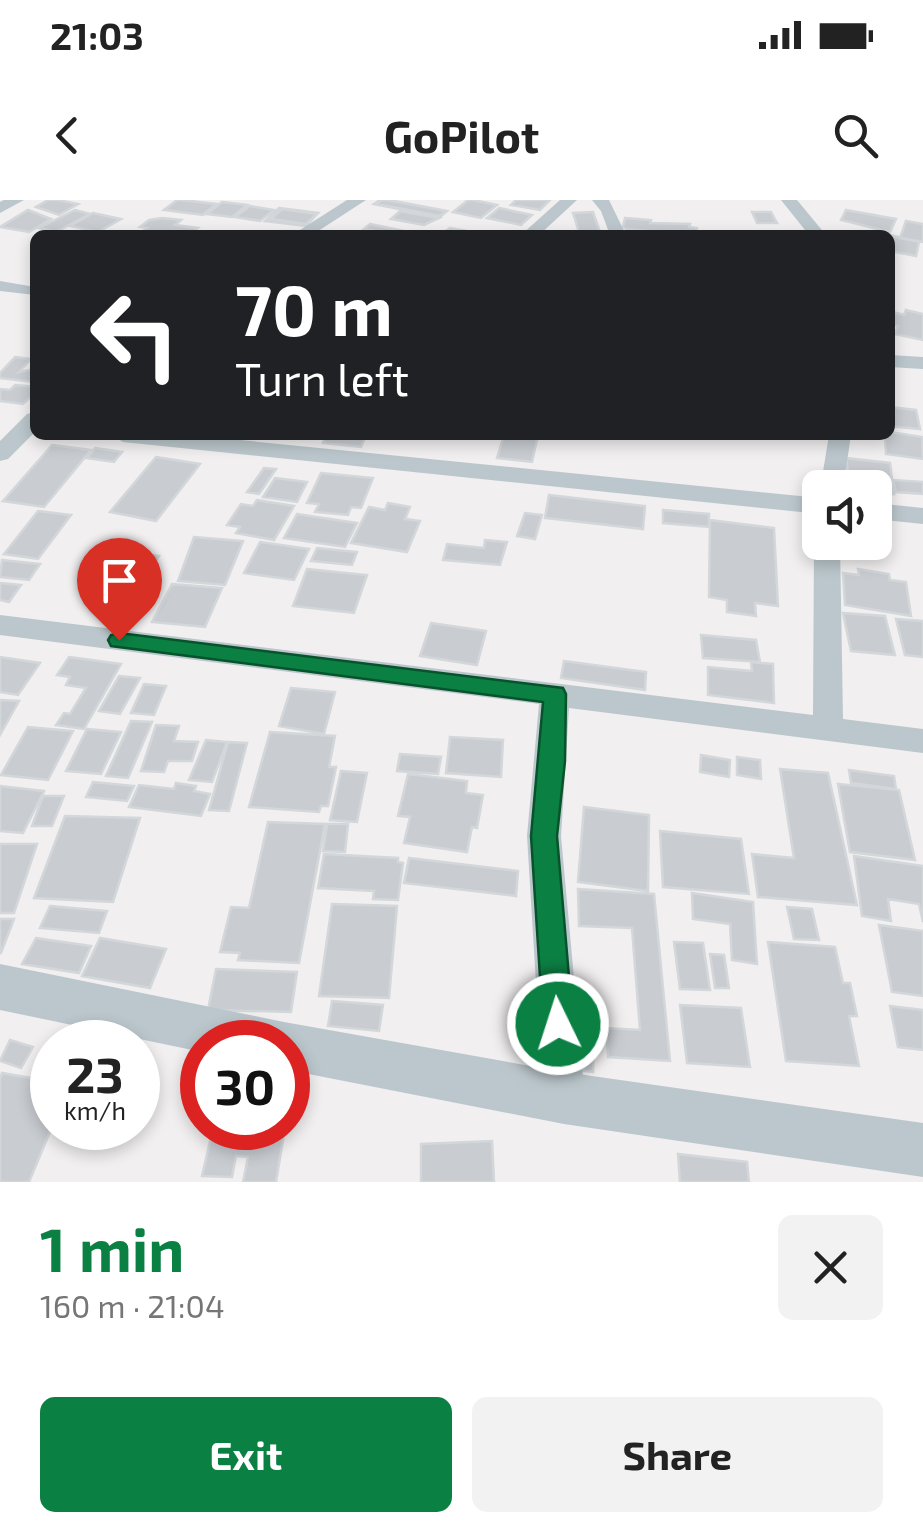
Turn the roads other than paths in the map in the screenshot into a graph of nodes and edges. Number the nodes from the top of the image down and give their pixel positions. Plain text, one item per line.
1 (16, 200) edge
2 (358, 200) edge
3 (569, 200) edge
4 (600, 200) edge
5 (789, 200) edge
6 (0, 208) edge
7 (308, 230) edge
8 (535, 230) edge
9 (616, 230) edge
10 (814, 230) edge
11 (0, 286) edge
12 (29, 291) dead end
13 (895, 360) edge
14 (923, 363) edge
15 (0, 422) edge
16 (30, 423) edge
17 (30, 425) edge
18 (172, 440) edge
19 (839, 440) edge
20 (0, 454) edge
21 (833, 470) edge
22 (802, 504) edge
23 (892, 513) edge
24 (923, 516) edge
25 (828, 560) edge
26 (0, 625) edge
27 (555, 694) junction
28 (828, 728) junction
29 (923, 741) edge
30 (0, 988) edge
31 (180, 1024) edge
32 (310, 1050) edge
33 (564, 1098) junction
34 (923, 1150) edge

1 - 6 street
2 - 7 street
3 - 8 street
4 - 9 street
5 - 10 street
11 - 12 street
13 - 14 street
15 - 16 street
17 - 20 street
18 - 22 street
19 - 21 street
23 - 24 street
25 - 28 street
26 - 27 street
27 - 28 street
27 - 33 street
28 - 29 street
30 - 31 street
32 - 33 street
33 - 34 street

